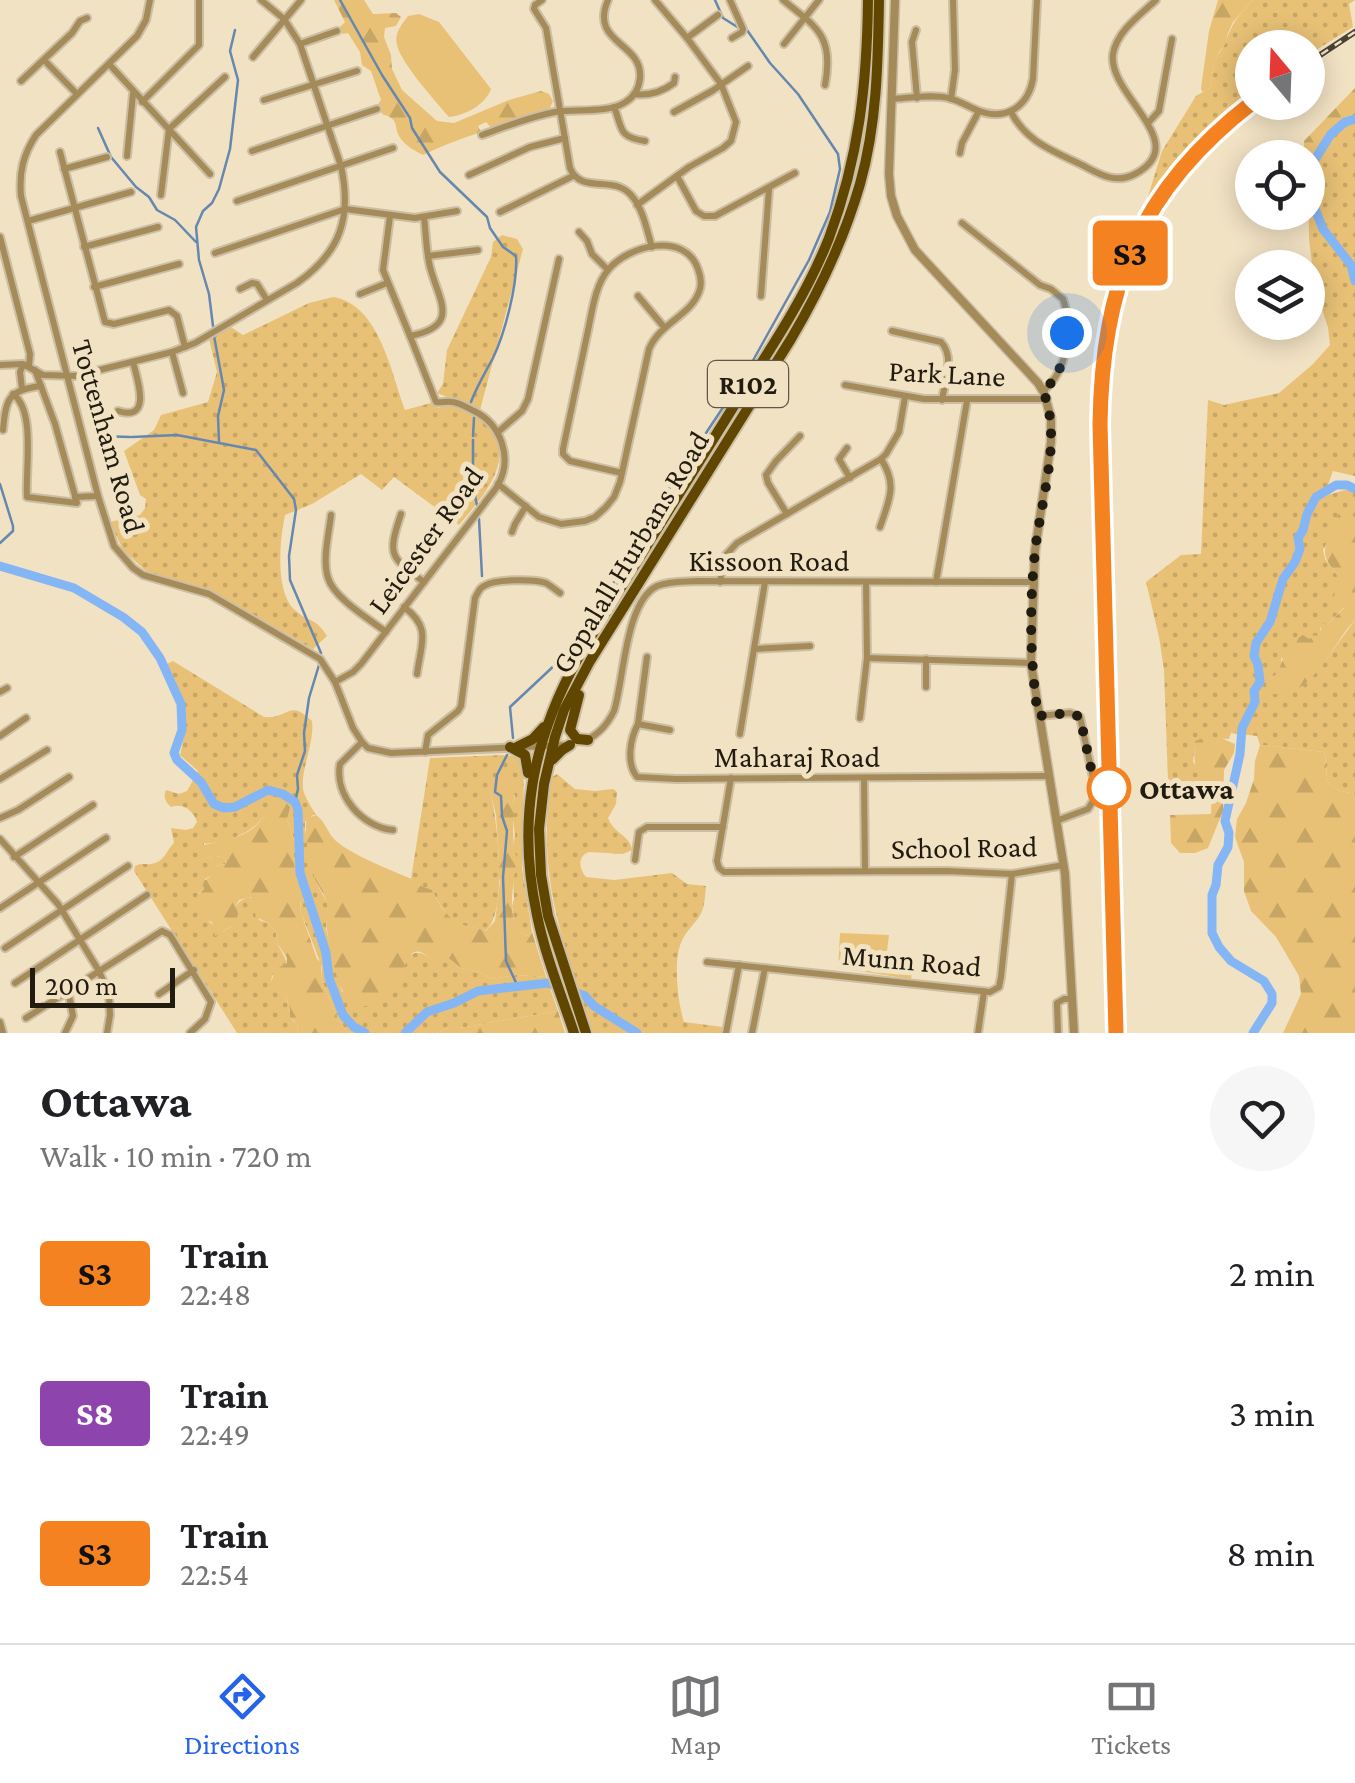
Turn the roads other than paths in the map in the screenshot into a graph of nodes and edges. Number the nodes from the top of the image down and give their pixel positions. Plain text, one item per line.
1 (150, 0) edge
2 (199, 0) edge
3 (261, 0) edge
4 (302, 0) edge
5 (542, 0) edge
6 (608, 0) edge
7 (655, 0) edge
8 (730, 0) edge
9 (783, 0) edge
10 (819, 0) edge
11 (868, 0) edge
12 (879, 0) edge
13 (895, 0) edge
14 (953, 0) edge
15 (1037, 0) edge
16 (1156, 0) edge
17 (718, 16) dead end
18 (804, 17) junction
19 (87, 18) dead end
20 (284, 18) junction
21 (916, 30) dead end
22 (337, 32) dead end
23 (687, 38) junction
24 (732, 38) dead end
25 (1172, 39) dead end
26 (300, 44) junction
27 (784, 44) dead end
28 (253, 57) dead end
29 (44, 60) junction
30 (109, 64) junction
31 (748, 66) dead end
32 (357, 71) dead end
33 (225, 77) dead end
34 (675, 77) dead end
35 (21, 81) dead end
36 (722, 84) junction
37 (314, 85) junction
38 (825, 85) dead end
39 (133, 93) junction
40 (78, 94) junction
41 (634, 94) junction
42 (918, 98) junction
43 (952, 98) junction
44 (892, 99) junction
45 (264, 100) dead end
46 (142, 102) junction
47 (614, 107) junction
48 (378, 109) dead end
49 (980, 111) junction
50 (560, 112) junction
51 (674, 112) dead end
52 (1011, 112) junction
53 (1148, 123) junction
54 (327, 125) junction
55 (169, 128) junction
56 (482, 135) dead end
57 (564, 138) junction
58 (646, 141) dead end
59 (393, 148) dead end
60 (252, 151) dead end
61 (60, 152) dead end
62 (960, 153) dead end
63 (127, 156) dead end
64 (107, 157) dead end
65 (341, 166) junction
66 (64, 169) junction
67 (210, 174) dead end
68 (796, 174) dead end
69 (470, 175) dead end
70 (573, 176) junction
71 (677, 176) junction
72 (769, 188) junction
73 (131, 192) dead end
74 (161, 195) dead end
75 (237, 201) dead end
76 (637, 204) junction
77 (74, 208) junction
78 (345, 209) junction
79 (457, 211) dead end
80 (500, 212) dead end
81 (390, 216) junction
82 (424, 217) junction
83 (28, 221) junction
84 (962, 224) dead end
85 (158, 227) dead end
86 (579, 232) dead end
87 (0, 237) edge
88 (84, 247) junction
89 (652, 247) junction
90 (478, 250) dead end
91 (216, 252) dead end
92 (428, 256) junction
93 (559, 259) dead end
94 (179, 264) dead end
95 (4, 269) edge
96 (608, 270) junction
97 (386, 283) junction
98 (94, 287) junction
99 (240, 289) dead end
100 (360, 294) dead end
101 (638, 296) dead end
102 (761, 296) dead end
103 (267, 300) junction
104 (664, 327) junction
105 (892, 331) dead end
106 (410, 336) junction
107 (185, 348) junction
108 (172, 352) junction
109 (133, 362) junction
110 (0, 365) edge
111 (29, 367) junction
112 (67, 376) junction
113 (845, 384) dead end
114 (41, 386) junction
115 (22, 388) junction
116 (183, 393) dead end
117 (13, 394) junction
118 (1045, 395) junction
119 (904, 397) junction
120 (942, 400) junction
121 (968, 401) junction
122 (118, 410) dead end
123 (3, 430) dead end
124 (498, 432) junction
125 (800, 436) dead end
126 (847, 448) dead end
127 (880, 459) junction
128 (622, 473) junction
129 (850, 478) junction
130 (498, 484) junction
131 (98, 496) junction
132 (75, 497) junction
133 (526, 506) junction
134 (332, 514) dead end
135 (400, 514) dead end
136 (787, 514) junction
137 (880, 528) dead end
138 (512, 532) dead end
139 (424, 582) junction
140 (720, 582) junction
141 (765, 582) junction
142 (866, 582) junction
143 (936, 582) junction
144 (1032, 582) junction
145 (560, 593) dead end
146 (404, 608) junction
147 (386, 632) junction
148 (810, 646) dead end
149 (754, 649) junction
150 (647, 657) dead end
151 (867, 658) junction
152 (926, 659) junction
153 (590, 661) junction
154 (1030, 663) junction
155 (417, 674) dead end
156 (335, 682) junction
157 (926, 687) dead end
158 (550, 714) junction
159 (1038, 716) junction
160 (26, 718) dead end
161 (860, 718) dead end
162 (638, 724) junction
163 (670, 730) dead end
164 (740, 734) dead end
165 (0, 736) edge
166 (588, 740) junction
167 (362, 742) junction
168 (570, 745) junction
169 (553, 746) junction
170 (514, 747) junction
171 (540, 747) junction
172 (46, 750) dead end
173 (425, 752) junction
174 (549, 767) junction
175 (1048, 776) junction
176 (70, 777) dead end
177 (731, 778) junction
178 (864, 778) junction
179 (0, 779) edge
180 (529, 798) junction
181 (93, 805) dead end
182 (0, 818) edge
183 (1056, 821) junction
184 (723, 827) junction
185 (393, 830) dead end
186 (106, 838) dead end
187 (0, 839) edge
188 (14, 857) junction
189 (635, 860) dead end
190 (128, 866) dead end
191 (1062, 869) junction
192 (865, 871) junction
193 (1012, 874) junction
194 (38, 883) junction
195 (147, 895) dead end
196 (0, 908) edge
197 (62, 910) junction
198 (81, 939) junction
199 (5, 948) dead end
200 (707, 962) dead end
201 (740, 965) junction
202 (765, 968) junction
203 (99, 970) junction
204 (194, 970) junction
205 (14, 983) dead end
206 (68, 990) junction
207 (984, 992) junction
208 (159, 994) dead end
209 (1072, 999) junction
210 (26, 1018) dead end
211 (0, 1022) edge
212 (4, 1033) edge
213 (65, 1033) edge
214 (106, 1033) edge
215 (190, 1033) edge
216 (574, 1033) edge
217 (586, 1033) edge
218 (726, 1033) edge
219 (752, 1033) edge
220 (978, 1033) edge
221 (1058, 1033) edge
222 (1074, 1033) edge

1 - 30 street, Tottenham Road
2 - 46 street
3 - 20 street
4 - 20 street
5 - 50 street
6 - 41 street
7 - 23 street
8 - 24 street
9 - 18 street
10 - 18 street
11 - 158 main road, Gopalall Hurbans Road / R102
12 - 153 main road, Gopalall Hurbans Road / R102
13 - 44 street
14 - 43 street
15 - 52 street
16 - 53 street
17 - 23 street
18 - 27 street
18 - 38 street
19 - 29 street
20 - 26 street
20 - 28 street
21 - 42 street
22 - 26 street
23 - 36 street
25 - 53 street
26 - 37 street
29 - 35 street
29 - 40 street
30 - 39 street
30 - 40 street, Tottenham Road
31 - 36 street
32 - 37 street
33 - 55 street
34 - 41 street
36 - 51 street
36 - 71 street
37 - 45 street
37 - 54 street
39 - 46 street
39 - 63 street
40 - 83 street, Tottenham Road
41 - 47 street
42 - 43 street
42 - 44 street
43 - 49 street
44 - 118 street
46 - 55 street
47 - 50 street
47 - 58 street
48 - 54 street
49 - 52 street
49 - 62 street
50 - 56 street
50 - 57 street
52 - 53 street
54 - 60 street
54 - 65 street
55 - 67 street
55 - 74 street
57 - 69 street
57 - 70 street
59 - 65 street
61 - 66 street
64 - 66 street
65 - 75 street
65 - 78 street
66 - 77 street
68 - 72 street
70 - 76 street
70 - 80 street
71 - 72 street
71 - 76 street
72 - 102 street
73 - 77 street
76 - 89 street
77 - 83 street
77 - 88 street
78 - 81 street
78 - 91 street
78 - 103 street
79 - 82 street
81 - 82 street
81 - 97 street
82 - 92 street
83 - 112 street, Tottenham Road
84 - 118 street
85 - 88 street
86 - 96 street
87 - 95 street
88 - 98 street
89 - 96 street
89 - 104 street
90 - 92 street
92 - 106 street
93 - 124 street
94 - 98 street
95 - 111 street
96 - 128 street
97 - 100 street
97 - 106 street
98 - 107 street
99 - 103 street
101 - 104 street
103 - 107 street
104 - 128 street
105 - 120 street
106 - 124 street, Leicester Road
107 - 108 street
108 - 109 street
108 - 116 street
109 - 112 street
109 - 122 street
110 - 111 street
111 - 112 street
111 - 114 street
111 - 115 street
112 - 131 street, Tottenham Road
113 - 119 street, Park Lane
114 - 115 street
114 - 132 street
115 - 117 street
117 - 123 street
117 - 132 street
118 - 121 street, Park Lane
118 - 144 street
119 - 120 street, Park Lane
119 - 127 street
120 - 121 street, Park Lane
121 - 143 street
124 - 130 street, Leicester Road
125 - 136 street
126 - 129 street
127 - 129 street
127 - 137 street
128 - 133 street
129 - 136 street
130 - 133 street
130 - 139 street, Leicester Road
131 - 132 street
131 - 156 street, Tottenham Road
133 - 138 street
134 - 147 street
135 - 139 street
136 - 140 street
139 - 146 street, Leicester Road
140 - 141 street, Kissoon Road
140 - 166 street, Kissoon Road
141 - 142 street, Kissoon Road
141 - 149 street
142 - 143 street, Kissoon Road
142 - 151 street
143 - 144 street, Kissoon Road
144 - 154 street
145 - 173 street
146 - 147 street, Leicester Road
146 - 155 street
147 - 156 street, Leicester Road
148 - 149 street
149 - 164 street
150 - 162 street
151 - 152 street
151 - 161 street
152 - 154 street
152 - 157 street
153 - 166 main road
153 - 169 main road, Gopalall Hurbans Road / R102
154 - 159 street
156 - 167 street, Tottenham Road
158 - 170 main road
158 - 171 main road, Gopalall Hurbans Road / R102
159 - 175 street
159 - 183 street
160 - 165 street
162 - 163 street, Maharaj Road
162 - 177 street, Maharaj Road
166 - 168 street
167 - 173 street
167 - 185 street
168 - 169 street
168 - 174 main road
169 - 171 street
169 - 174 main road, Gopalall Hurbans Road / R102
170 - 171 street
170 - 173 street
170 - 180 main road
171 - 180 main road, Gopalall Hurbans Road / R102
172 - 179 street
174 - 217 main road, Gopalall Hurbans Road / R102
175 - 178 street, Maharaj Road
175 - 183 street
176 - 182 street
177 - 178 street, Maharaj Road
177 - 184 street
178 - 192 street, School Road
180 - 216 main road, Gopalall Hurbans Road / R102
181 - 188 street
183 - 191 street
184 - 189 street
184 - 192 street, School Road
186 - 194 street
187 - 188 street
188 - 194 street
190 - 197 street
191 - 193 street, School Road
191 - 209 street
192 - 193 street, School Road
193 - 207 street, Munn Road
194 - 196 street
194 - 197 street
195 - 198 street
197 - 198 street
197 - 199 street
198 - 203 street
198 - 205 street
200 - 201 street, Munn Road
201 - 202 street, Munn Road
201 - 218 street
202 - 207 street, Munn Road
202 - 219 street
203 - 204 street
203 - 206 street
203 - 214 street
204 - 208 street
204 - 215 street
206 - 210 street
206 - 213 street
207 - 220 street
209 - 221 street
209 - 222 street
211 - 212 street

